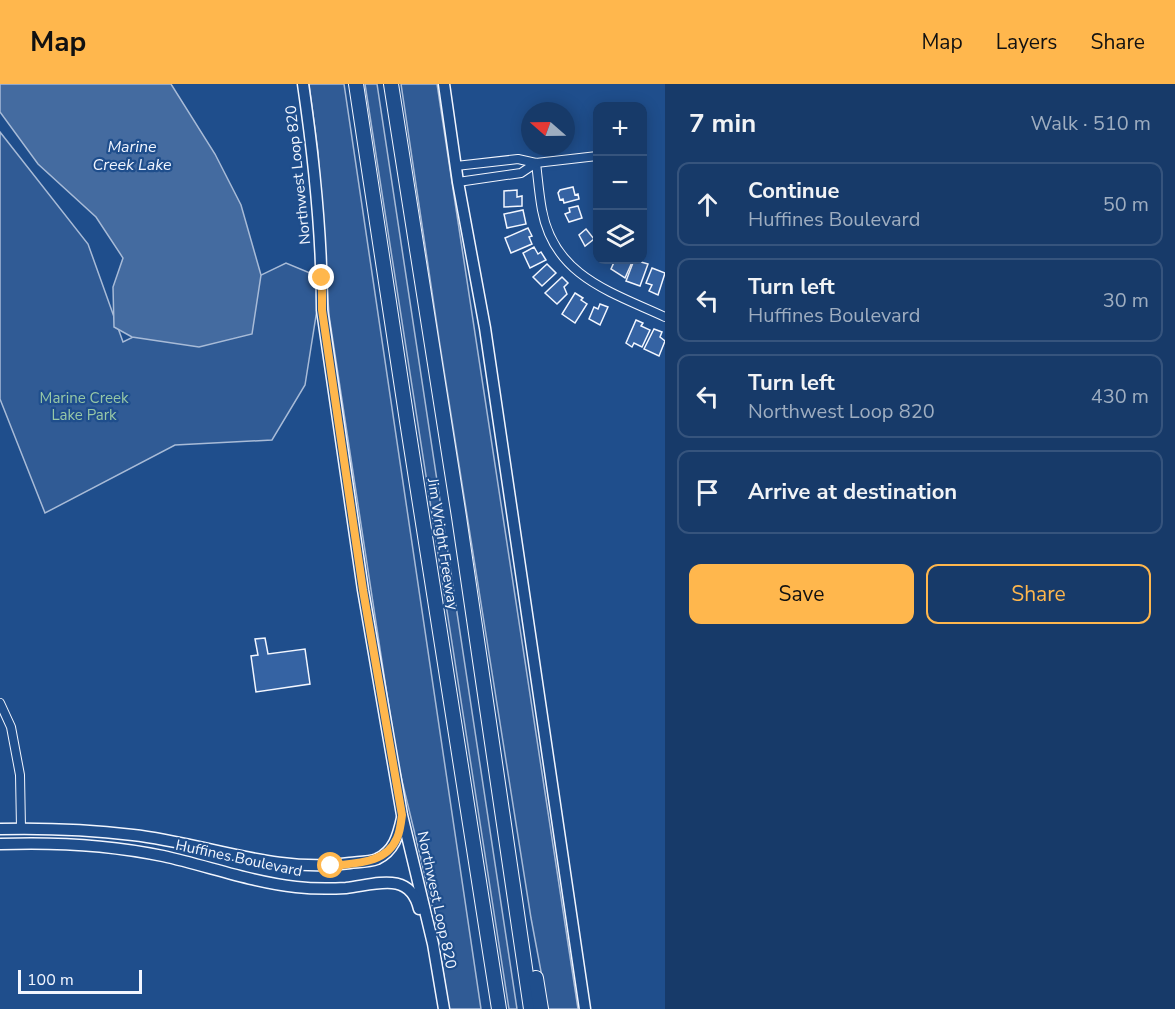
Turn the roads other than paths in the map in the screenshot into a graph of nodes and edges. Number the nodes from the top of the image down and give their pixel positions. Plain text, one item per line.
1 (303, 84) edge
2 (356, 84) edge
3 (391, 84) edge
4 (444, 84) edge
5 (593, 156) edge
6 (536, 163) junction
7 (456, 165) junction
8 (458, 182) junction
9 (665, 318) edge
10 (0, 703) edge
11 (402, 815) junction
12 (21, 828) junction
13 (0, 829) edge
14 (21, 843) junction
15 (0, 844) edge
16 (257, 860) junction
17 (253, 879) junction
18 (519, 926) junction
19 (433, 944) junction
20 (444, 1009) edge
21 (499, 1009) edge
22 (531, 1009) edge
23 (540, 1009) edge
24 (585, 1009) edge

1 - 11 main road, Northwest Loop 820
2 - 21 highway, Jim Wright Freeway
3 - 18 highway, Jim Wright Freeway
4 - 7 main road
5 - 6 street
6 - 7 street
6 - 8 street
6 - 9 street
7 - 8 main road
8 - 24 main road
10 - 12 street
11 - 16 main road, Huffines Boulevard
11 - 19 main road, Northwest Loop 820
12 - 13 main road, Huffines Boulevard
12 - 14 main road
12 - 16 main road, Huffines Boulevard
14 - 15 main road, Huffines Boulevard
14 - 17 main road, Huffines Boulevard
16 - 17 main road
17 - 19 main road, Huffines Boulevard
18 - 22 highway, Jim Wright Freeway
18 - 23 highway
19 - 20 main road, Northwest Loop 820

